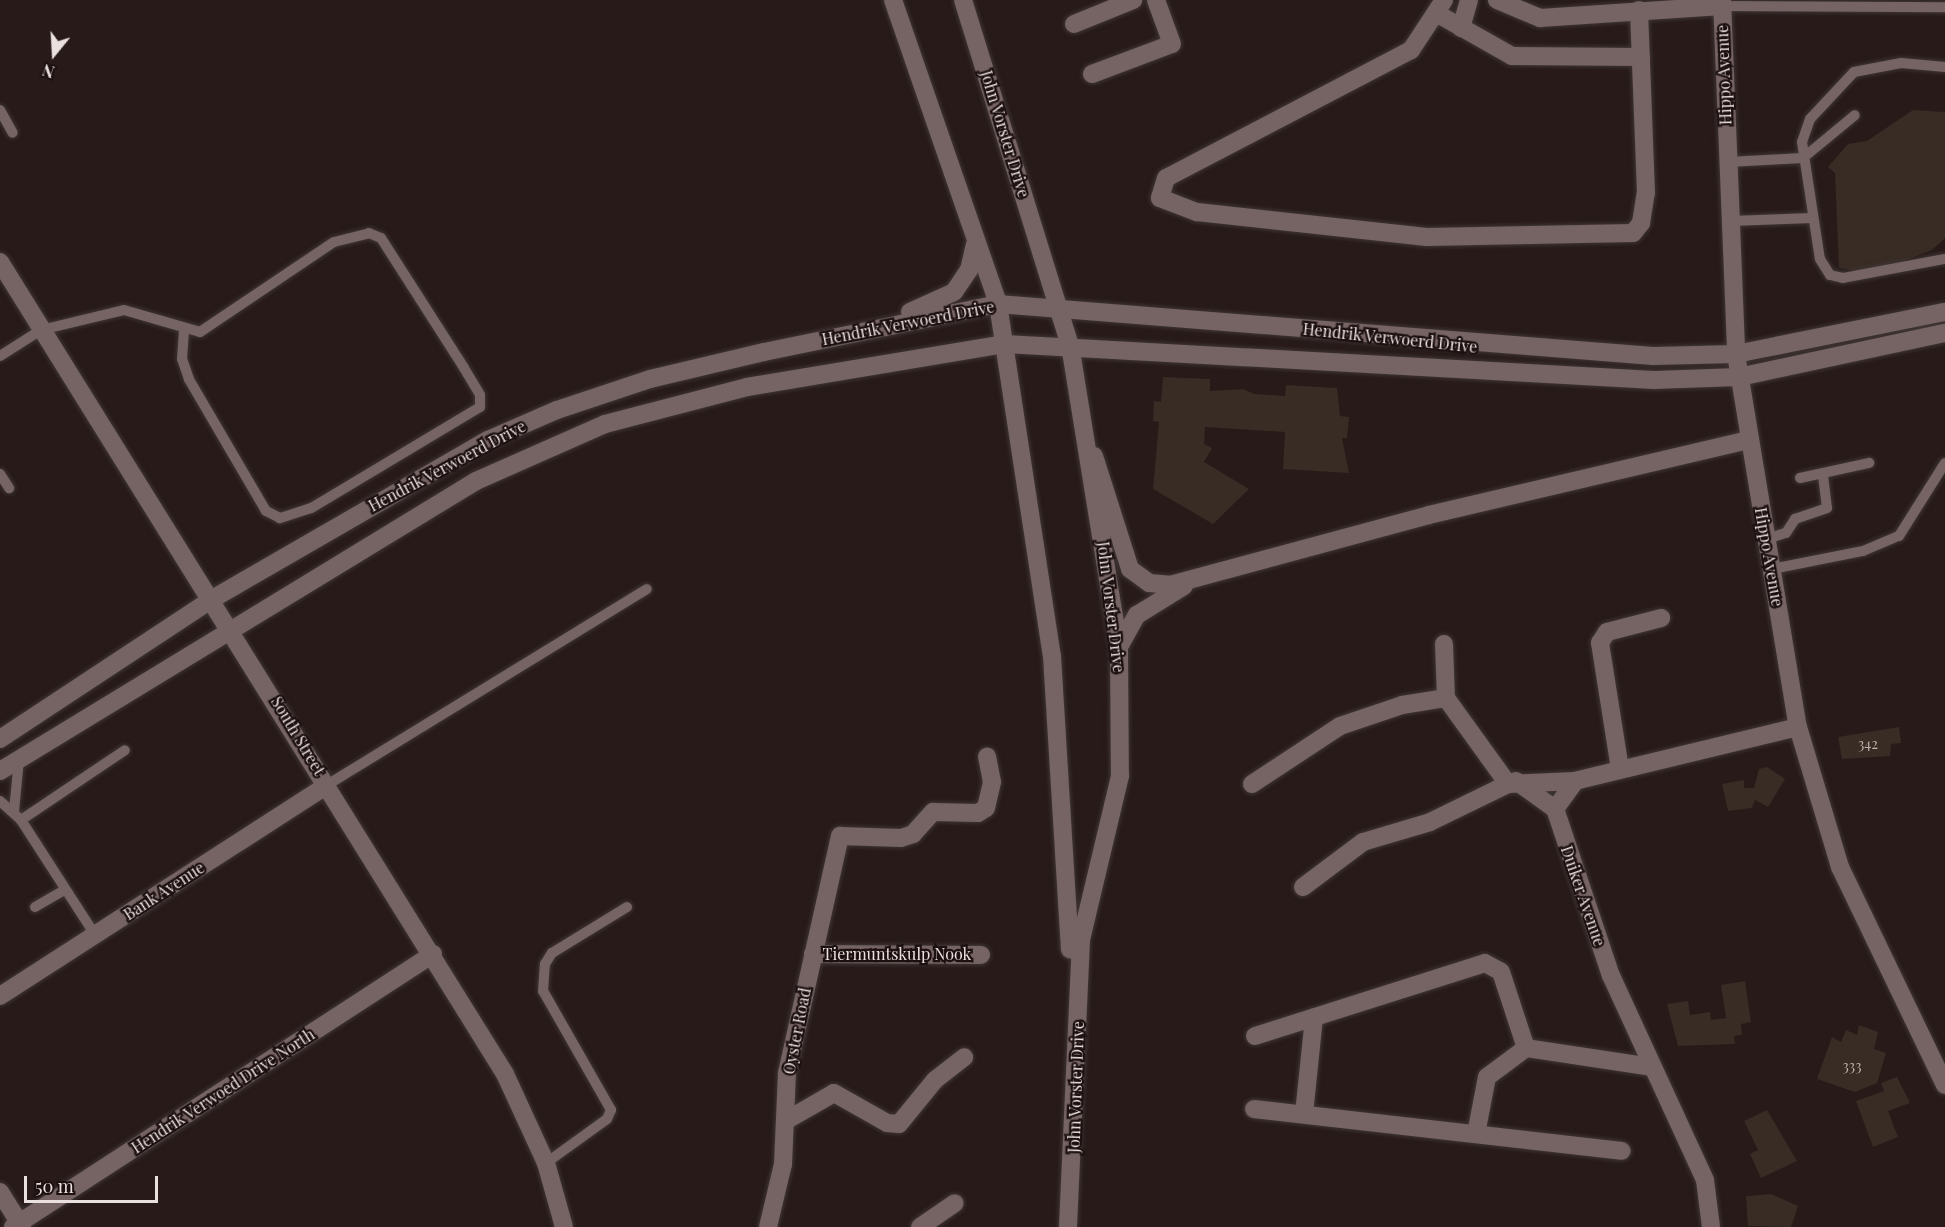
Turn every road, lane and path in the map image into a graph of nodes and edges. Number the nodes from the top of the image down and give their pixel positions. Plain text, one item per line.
1 (893, 0) edge
2 (963, 0) edge
3 (1133, 0) edge
4 (1156, 0) edge
5 (1469, 0) edge
6 (1497, 0) edge
7 (1722, 3) edge
8 (1440, 7) edge
9 (1945, 7) edge
10 (1639, 10) junction
11 (1074, 24) dead end
12 (1461, 28) junction
13 (1641, 57) junction
14 (1945, 68) edge
15 (1092, 74) dead end
16 (0, 110) edge
17 (1855, 115) dead end
18 (13, 133) dead end
19 (1803, 158) junction
20 (1728, 162) junction
21 (1812, 218) junction
22 (1731, 221) junction
23 (975, 244) junction
24 (1945, 260) edge
25 (0, 262) edge
26 (998, 304) junction
27 (1060, 308) junction
28 (1945, 312) edge
29 (41, 330) junction
30 (184, 330) junction
31 (1945, 333) edge
32 (1005, 344) junction
33 (1070, 345) junction
34 (764, 352) junction
35 (1736, 354) junction
36 (0, 356) edge
37 (1738, 377) junction
38 (1082, 417) junction
39 (1749, 440) junction
40 (1869, 463) dead end
41 (1945, 463) edge
42 (1823, 473) junction
43 (0, 474) edge
44 (1800, 478) dead end
45 (9, 488) dead end
46 (1767, 539) junction
47 (1772, 569) junction
48 (1193, 581) junction
49 (647, 589) dead end
50 (213, 598) junction
51 (1661, 618) dead end
52 (232, 627) junction
53 (1443, 644) dead end
54 (1119, 647) junction
55 (1446, 698) junction
56 (1798, 727) junction
57 (0, 739) edge
58 (125, 750) dead end
59 (987, 756) dead end
60 (19, 759) junction
61 (1620, 770) junction
62 (0, 771) edge
63 (1575, 781) junction
64 (1512, 783) junction
65 (1252, 784) dead end
66 (327, 785) junction
67 (0, 801) edge
68 (1555, 809) junction
69 (17, 815) junction
70 (1303, 887) dead end
71 (65, 890) junction
72 (627, 907) dead end
73 (35, 908) dead end
74 (95, 935) junction
75 (433, 954) junction
76 (813, 954) junction
77 (981, 955) dead end
78 (0, 996) edge
79 (1314, 1018) junction
80 (1255, 1036) dead end
81 (1526, 1048) junction
82 (964, 1057) dead end
83 (1651, 1066) junction
84 (1945, 1085) edge
85 (1254, 1109) dead end
86 (1305, 1114) junction
87 (787, 1120) junction
88 (1476, 1134) junction
89 (1622, 1151) dead end
90 (546, 1163) junction
91 (0, 1192) edge
92 (955, 1203) dead end
93 (18, 1226) edge
94 (564, 1227) edge
95 (768, 1227) edge
96 (920, 1227) edge
97 (1060, 1227) edge
98 (1068, 1227) edge
99 (1711, 1227) edge

1 - 23 street, John Vorster Drive
2 - 27 street, John Vorster Drive
3 - 11 street
4 - 15 street
5 - 12 street
6 - 10 street
7 - 9 lane
7 - 10 street
7 - 20 street, Hippo Avenue
8 - 12 street
8 - 13 street
10 - 13 street
12 - 13 street
14 - 19 lane
16 - 18 lane
17 - 19 lane
19 - 20 lane
19 - 21 lane
20 - 22 street, Hippo Avenue
21 - 22 lane
21 - 24 lane
22 - 35 street, Hippo Avenue
23 - 26 street, John Vorster Drive
23 - 34 street
25 - 29 street, South Street
26 - 27 street, Hendrik Verwoerd Drive
26 - 32 street, John Vorster Drive
26 - 34 street, Hendrik Verwoerd Drive
27 - 33 street, John Vorster Drive
27 - 35 street, Hendrik Verwoerd Drive
28 - 35 street, Hendrik Verwoerd Drive
29 - 30 lane
29 - 36 lane
29 - 50 street, South Street
30 - 30 lane
31 - 37 street, Hendrik Verwoerd Drive
32 - 33 street, Hendrik Verwoerd Drive
32 - 52 street, Hendrik Verwoerd Drive
32 - 97 street, John Vorster Drive
33 - 37 street, Hendrik Verwoerd Drive
33 - 38 street, John Vorster Drive
34 - 50 street, Hendrik Verwoerd Drive
35 - 37 street, Hippo Avenue
37 - 39 street, Hippo Avenue
38 - 48 street
38 - 54 street, John Vorster Drive
39 - 46 street, Hippo Avenue
39 - 48 street
40 - 42 lane
41 - 47 lane
42 - 44 lane
42 - 46 lane
43 - 45 lane
46 - 47 street, Hippo Avenue
47 - 56 street, Hippo Avenue
48 - 54 street
49 - 66 lane
50 - 52 street, South Street
50 - 57 street, Hendrik Verwoerd Drive
51 - 61 street
52 - 60 street, Hendrik Verwoerd Drive
52 - 66 street, South Street
53 - 55 street
54 - 98 street, John Vorster Drive
55 - 64 street
55 - 65 street
56 - 61 street
56 - 84 street, Hippo Avenue
58 - 69 lane
59 - 76 street, Oyster Road
60 - 62 street, Hendrik Verwoerd Drive
60 - 69 lane
61 - 63 street
63 - 64 street
63 - 68 street
64 - 68 street
64 - 70 street
66 - 74 street, Bank Avenue
66 - 75 street, South Street
67 - 69 lane
68 - 83 street, Duiker Avenue
69 - 71 lane
71 - 73 lane
71 - 74 lane
72 - 90 lane
74 - 78 street, Bank Avenue
75 - 90 street, South Street
75 - 93 street, Hendrik Verwoed Drive North
76 - 77 street, Tiermuntskulp Nook
76 - 87 street, Oyster Road
79 - 80 street
79 - 81 street
79 - 86 street
81 - 83 street
81 - 88 street
82 - 87 street
83 - 99 street, Duiker Avenue
85 - 86 street
86 - 88 street
87 - 95 street, Oyster Road
88 - 89 street
90 - 94 street, South Street
91 - 93 street
92 - 96 street

